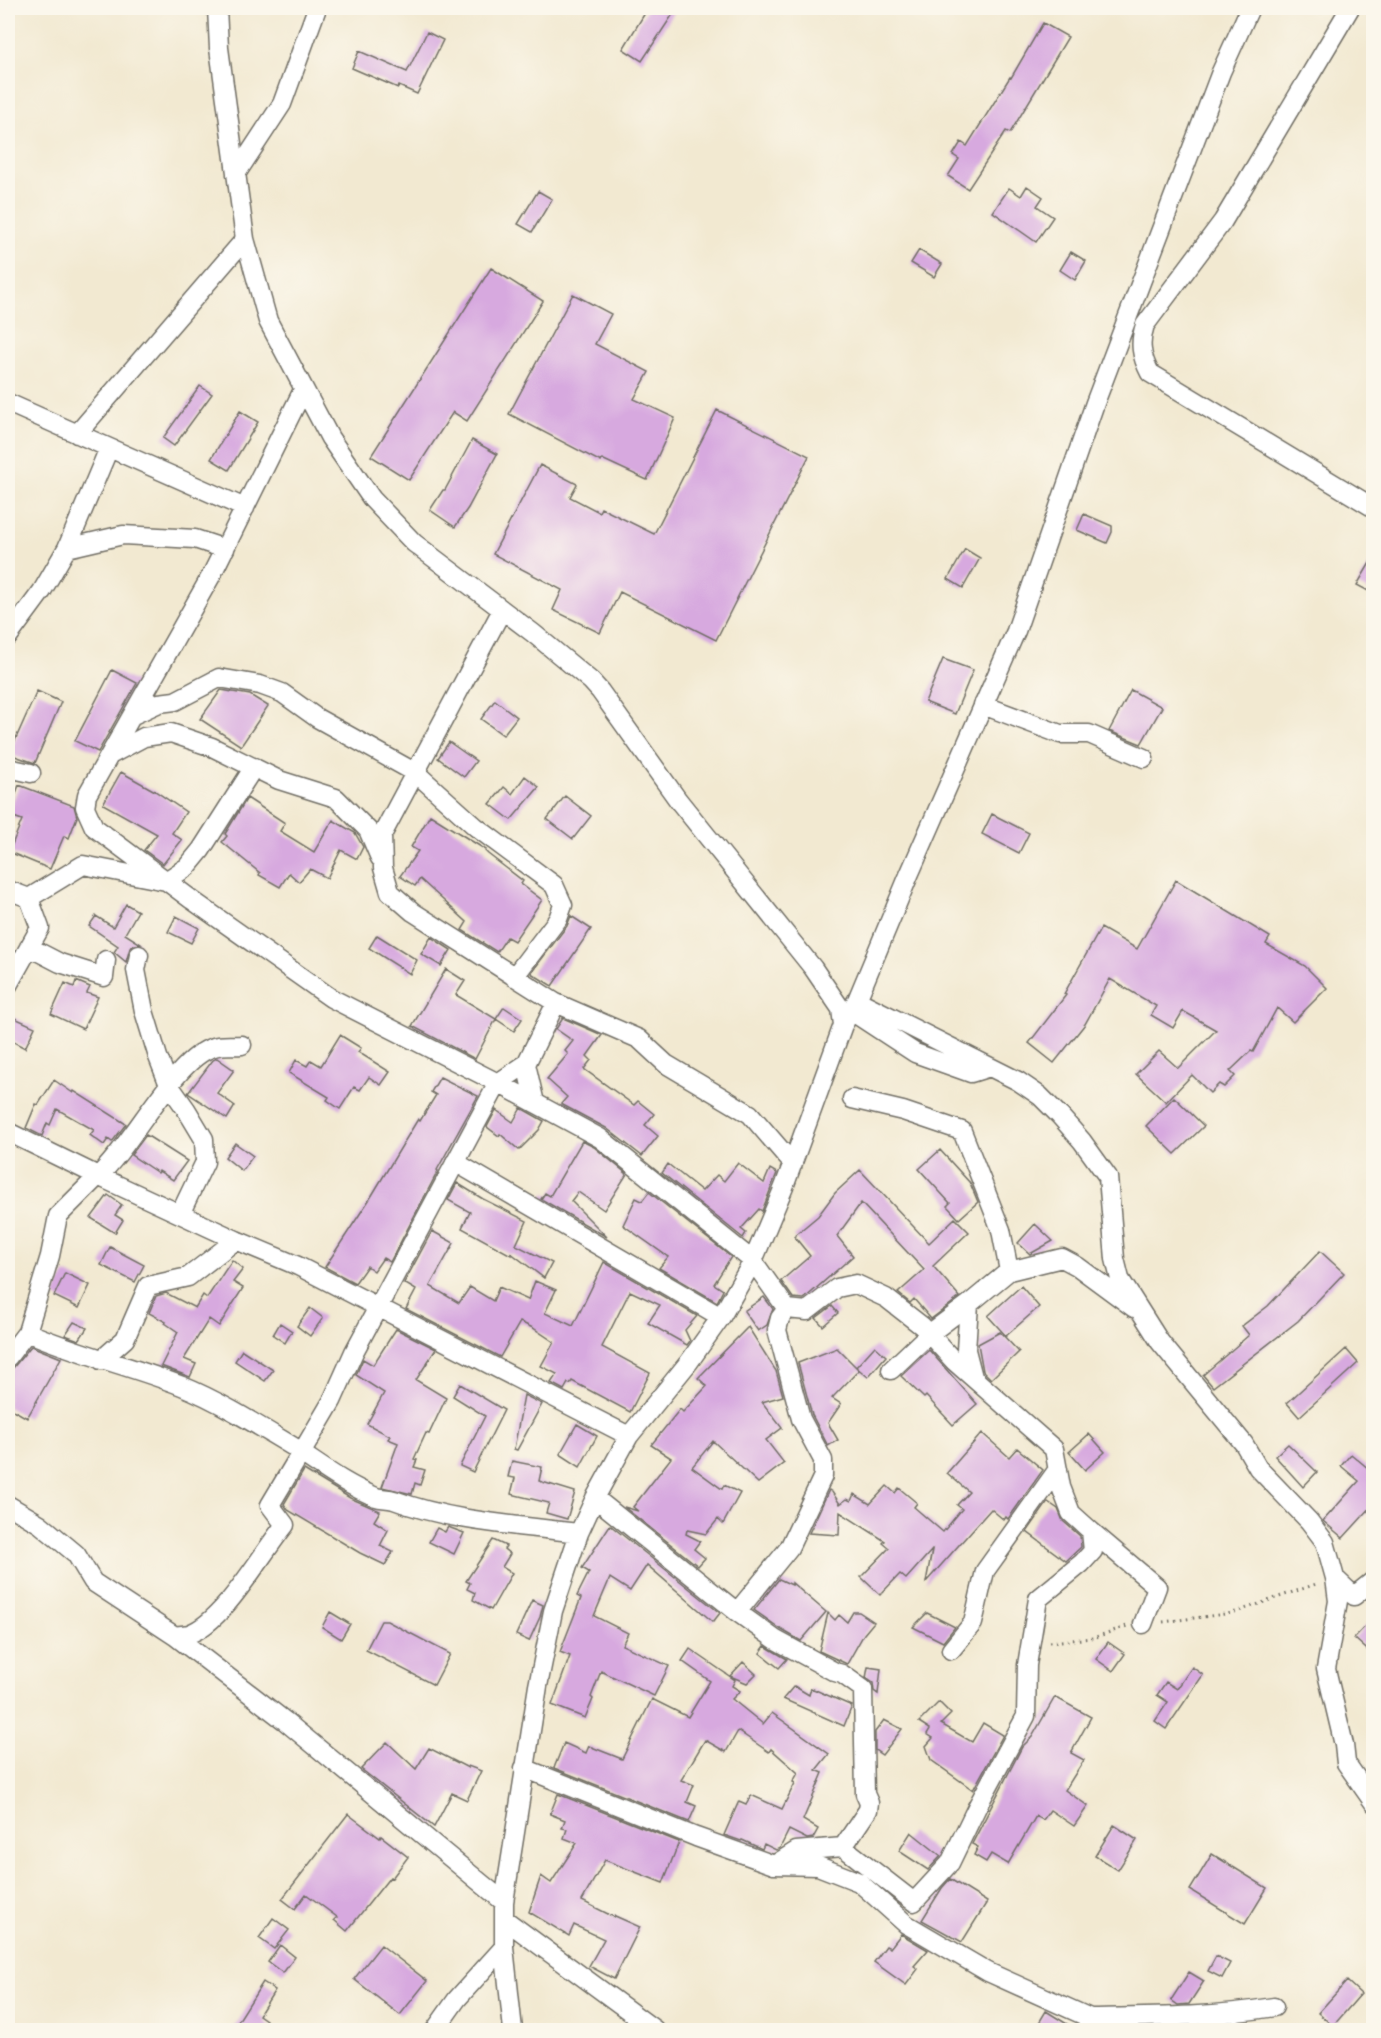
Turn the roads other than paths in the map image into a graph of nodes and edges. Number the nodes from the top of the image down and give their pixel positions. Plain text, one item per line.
1 (217, 8) edge
2 (317, 8) edge
3 (1250, 8) edge
4 (1350, 8) edge
5 (236, 174) junction
6 (245, 239) junction
7 (303, 390) junction
8 (8, 403) edge
9 (77, 434) junction
10 (109, 448) junction
11 (245, 508) junction
12 (1374, 508) edge
13 (67, 548) junction
14 (225, 549) junction
15 (502, 609) junction
16 (8, 637) edge
17 (984, 705) junction
18 (133, 715) junction
19 (110, 755) junction
20 (1144, 758) dead end
21 (8, 768) edge
22 (254, 768) junction
23 (31, 773) dead end
24 (416, 773) junction
25 (383, 864) junction
26 (166, 881) junction
27 (8, 890) edge
28 (29, 898) junction
29 (29, 947) junction
30 (139, 956) dead end
31 (106, 960) dead end
32 (514, 977) junction
33 (8, 985) edge
34 (556, 1003) junction
35 (850, 1012) junction
36 (242, 1045) dead end
37 (526, 1064) junction
38 (498, 1083) junction
39 (170, 1085) junction
40 (852, 1099) dead end
41 (535, 1103) junction
42 (8, 1131) edge
43 (455, 1162) junction
44 (793, 1164) junction
45 (98, 1176) junction
46 (180, 1214) junction
47 (236, 1240) junction
48 (753, 1262) junction
49 (1009, 1271) junction
50 (969, 1304) junction
51 (378, 1306) junction
52 (787, 1309) junction
53 (1143, 1314) junction
54 (721, 1317) junction
55 (27, 1332) junction
56 (929, 1334) junction
57 (8, 1357) edge
58 (101, 1360) junction
59 (891, 1370) dead end
60 (973, 1377) junction
61 (629, 1436) junction
62 (1058, 1468) junction
63 (595, 1498) junction
64 (8, 1505) edge
65 (1091, 1531) junction
66 (579, 1533) junction
67 (1335, 1578) junction
68 (1374, 1580) edge
69 (737, 1612) junction
70 (1143, 1624) road end
71 (175, 1636) junction
72 (951, 1650) dead end
73 (524, 1768) junction
74 (1374, 1803) edge
75 (843, 1847) junction
76 (774, 1865) junction
77 (504, 1910) junction
78 (504, 1947) junction
79 (1274, 2007) dead end
80 (1088, 2024) edge
81 (435, 2031) edge
82 (513, 2031) edge
83 (655, 2031) edge

1 - 5 street
2 - 5 street
3 - 17 street
4 - 12 street
5 - 6 street
6 - 7 street
6 - 9 street
7 - 11 street
7 - 15 street
8 - 9 street
9 - 10 street
10 - 11 street
10 - 13 street
11 - 14 street
13 - 14 street
13 - 16 street
14 - 18 street
15 - 24 street
15 - 35 street
17 - 20 street
17 - 35 street
18 - 19 street
18 - 24 street
19 - 22 street
19 - 26 street
21 - 23 street
22 - 25 street
22 - 26 street
24 - 25 street
24 - 32 street
25 - 32 street
26 - 28 street
26 - 38 street
27 - 28 street
28 - 29 street
29 - 31 street
29 - 33 street
30 - 39 street
32 - 34 street
34 - 37 street
34 - 44 street
35 - 44 street
35 - 53 street
36 - 39 street
37 - 38 street
37 - 41 street
38 - 41 street
38 - 43 street
39 - 45 street
39 - 46 street
40 - 49 street
41 - 48 street
42 - 45 street
43 - 51 street
43 - 54 street
44 - 48 street
45 - 46 street
45 - 55 street
46 - 47 street
47 - 51 street
47 - 58 street
48 - 52 street
48 - 54 street
49 - 50 street
49 - 53 street
50 - 56 street
50 - 60 street
51 - 58 street
51 - 61 street
52 - 56 street
52 - 69 street
53 - 67 street
54 - 61 street
55 - 57 street
55 - 58 street
56 - 59 street
56 - 60 street
60 - 62 street
61 - 63 street
62 - 65 street
62 - 72 street
63 - 66 street
63 - 69 street
64 - 71 street
65 - 70 street
65 - 75 street
66 - 71 street
66 - 73 street
67 - 68 street
67 - 74 street
69 - 75 street
71 - 77 street
73 - 76 street
73 - 77 street
75 - 76 street
76 - 80 street
77 - 78 street
77 - 83 street
78 - 81 street
78 - 82 street
79 - 80 street

